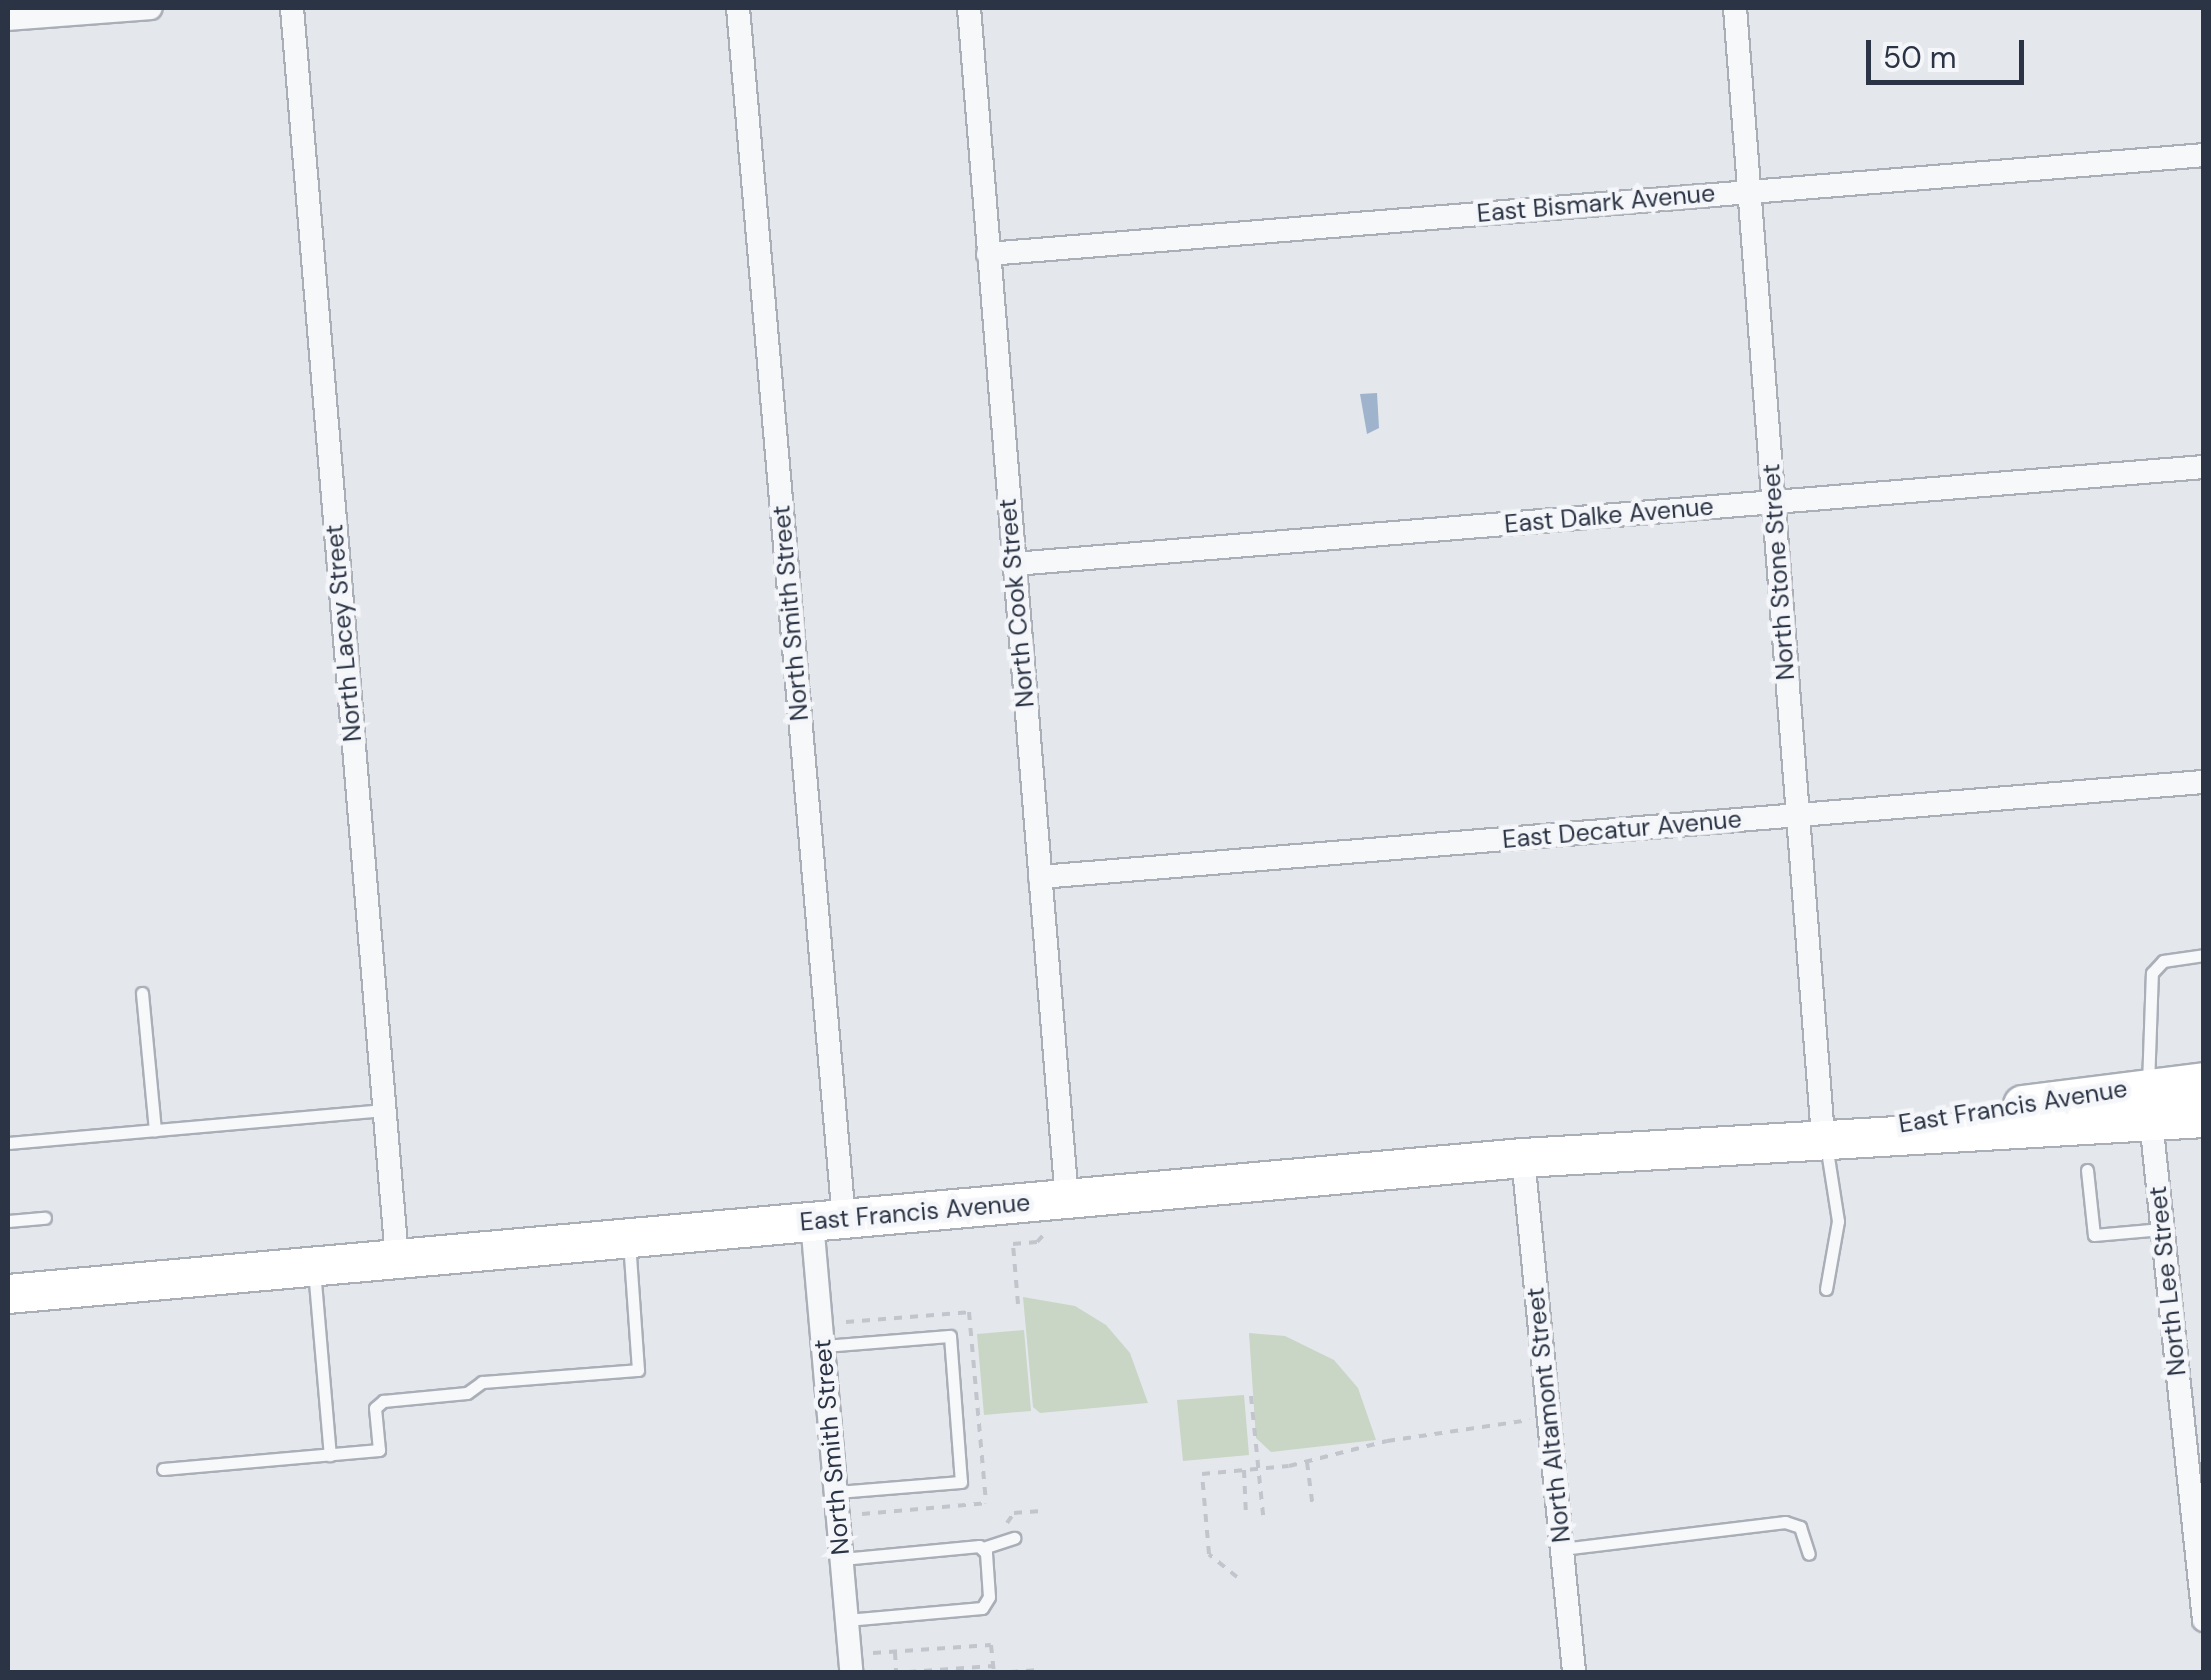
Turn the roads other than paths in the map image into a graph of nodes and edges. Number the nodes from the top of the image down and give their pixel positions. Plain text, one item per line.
1 (151, 8) edge
2 (292, 8) edge
3 (738, 8) edge
4 (968, 8) edge
5 (1735, 8) edge
6 (8, 20) edge
7 (2204, 155) edge
8 (1750, 192) junction
9 (988, 254) junction
10 (2204, 468) edge
11 (1774, 503) junction
12 (1014, 564) junction
13 (2204, 782) edge
14 (1798, 816) junction
15 (1040, 877) junction
16 (2204, 955) edge
17 (142, 993) dead end
18 (2204, 1082) edge
19 (2149, 1104) junction
20 (385, 1110) junction
21 (2204, 1118) edge
22 (155, 1130) junction
23 (1822, 1136) junction
24 (8, 1143) edge
25 (1523, 1158) junction
26 (2087, 1170) dead end
27 (1067, 1199) junction
28 (45, 1218) dead end
29 (828, 1220) junction
30 (8, 1221) edge
31 (2162, 1229) junction
32 (628, 1238) junction
33 (397, 1258) junction
34 (313, 1266) junction
35 (1826, 1290) dead end
36 (8, 1294) edge
37 (823, 1346) junction
38 (330, 1455) junction
39 (162, 1469) dead end
40 (836, 1492) junction
41 (1014, 1538) road end
42 (983, 1548) junction
43 (1562, 1549) junction
44 (1809, 1554) dead end
45 (842, 1559) junction
46 (847, 1620) junction
47 (2204, 1620) edge
48 (852, 1672) edge
49 (1574, 1672) edge

1 - 6 street
2 - 20 street, North Lacey Street
3 - 29 street, North Smith Street
4 - 9 street, North Cook Street
5 - 8 street, North Stone Street
7 - 8 street, East Bismark Avenue
8 - 9 street, East Bismark Avenue
8 - 11 street, North Stone Street
9 - 12 street, North Cook Street
10 - 11 street, East Dalke Avenue
11 - 12 street, East Dalke Avenue
11 - 14 street, North Stone Street
12 - 15 street, North Cook Street
13 - 14 street, East Decatur Avenue
14 - 15 street, East Decatur Avenue
14 - 23 street, North Stone Street
15 - 27 street, North Cook Street
16 - 19 lane
17 - 22 lane
18 - 19 main road, East Francis Avenue
19 - 21 main road, East Francis Avenue
19 - 23 main road, East Francis Avenue
19 - 31 street, North Lee Street
20 - 22 lane
20 - 33 street, North Lacey Street
22 - 24 lane
23 - 25 main road, East Francis Avenue
23 - 35 lane
25 - 27 main road, East Francis Avenue
25 - 43 street, North Altamont Street
26 - 31 lane
27 - 29 main road, East Francis Avenue
28 - 30 lane
29 - 32 main road, East Francis Avenue
29 - 37 street, North Smith Street
31 - 47 street, North Lee Street
32 - 33 main road, East Francis Avenue
32 - 38 lane
33 - 34 main road, East Francis Avenue
34 - 36 main road, East Francis Avenue
34 - 38 lane
37 - 40 street, North Smith Street
37 - 40 lane
38 - 39 lane
40 - 45 street, North Smith Street
41 - 42 lane
42 - 45 lane
42 - 46 lane
43 - 44 lane
43 - 49 street, North Altamont Street
45 - 46 street, North Smith Street
46 - 48 street, North Smith Street

